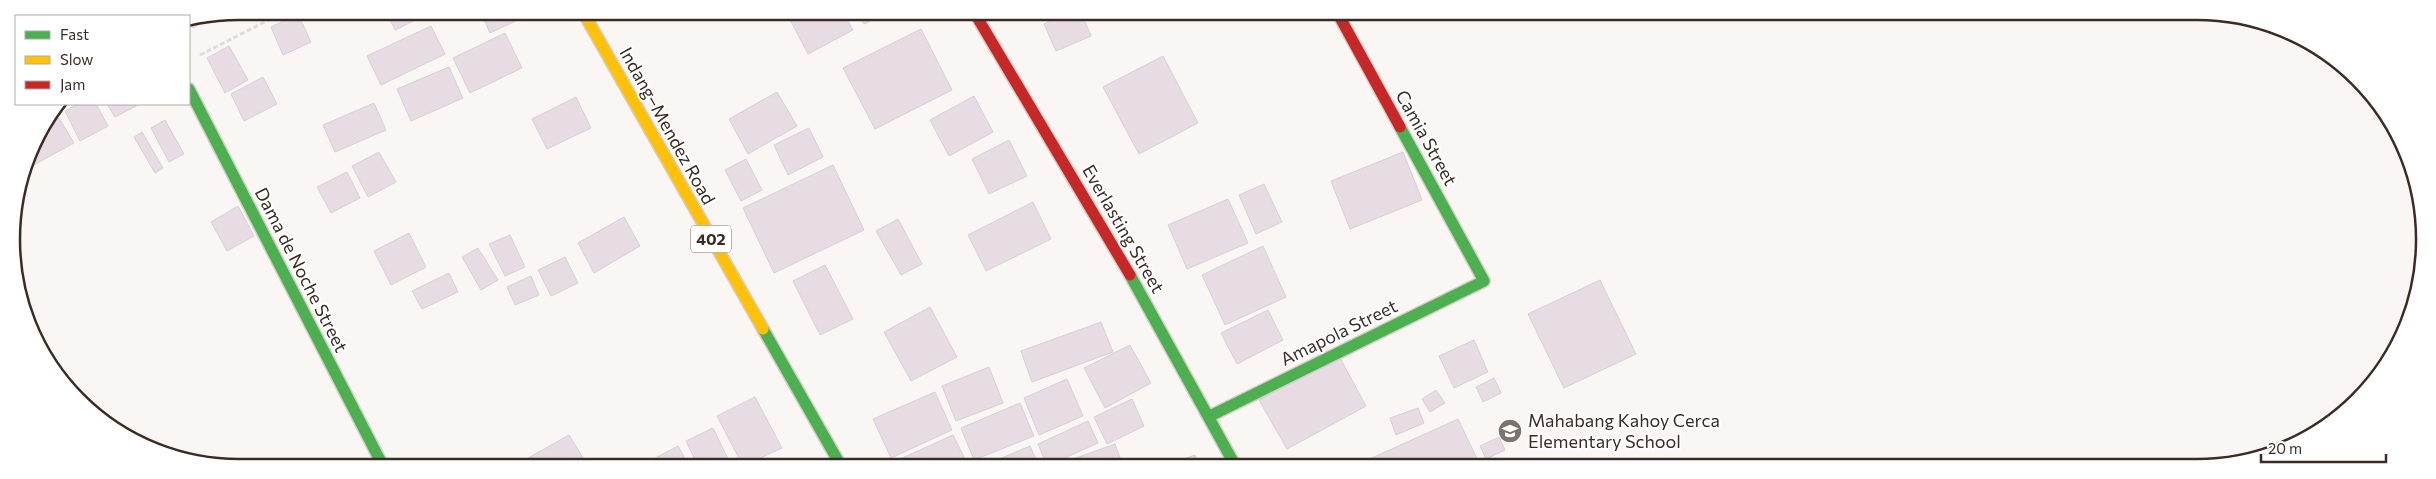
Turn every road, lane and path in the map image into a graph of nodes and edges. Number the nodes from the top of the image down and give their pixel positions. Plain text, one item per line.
1 (268, 20) edge
2 (588, 20) edge
3 (979, 20) edge
4 (1341, 20) edge
5 (198, 56) dead end
6 (190, 91) edge
7 (1484, 281) joint
8 (1210, 416) junction
9 (379, 459) edge
10 (837, 459) edge
11 (1232, 459) edge

1 - 5 path
2 - 10 street, Indang–Mendez Road / 402
3 - 8 street, Everlasting Street
4 - 7 street, Camia Street
6 - 9 street, Dama de Noche Street
7 - 8 street, Amapola Street
8 - 11 street, Everlasting Street

